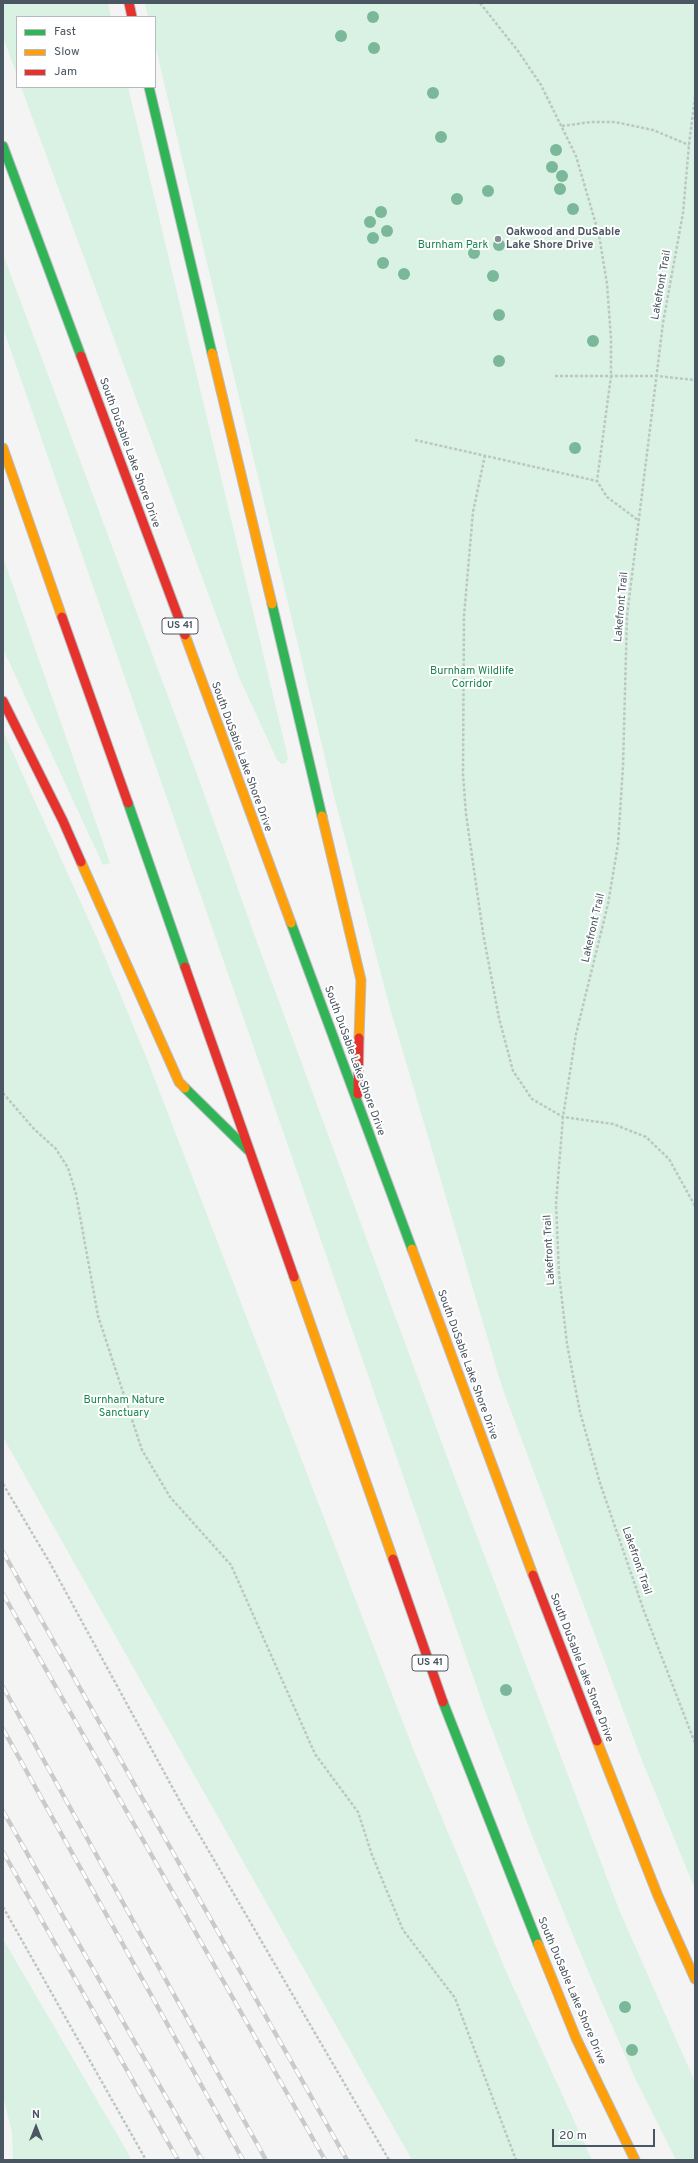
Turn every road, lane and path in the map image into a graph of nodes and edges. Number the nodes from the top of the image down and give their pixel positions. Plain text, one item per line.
1 (129, 3) edge
2 (480, 3) edge
3 (132, 16) edge
4 (149, 88) edge
5 (695, 97) edge
6 (562, 126) junction
7 (689, 145) junction
8 (3, 146) edge
9 (555, 376) dead end
10 (611, 376) junction
11 (657, 376) junction
12 (695, 380) edge
13 (415, 440) dead end
14 (3, 448) edge
15 (485, 456) junction
16 (597, 480) junction
17 (639, 521) junction
18 (3, 701) edge
19 (3, 1093) edge
20 (358, 1105) junction
21 (563, 1117) junction
22 (252, 1155) junction
23 (695, 1206) edge
24 (3, 1484) edge
25 (695, 1744) edge
26 (3, 1907) edge
27 (695, 1979) edge
28 (146, 2160) edge
29 (389, 2160) edge
30 (516, 2160) edge
31 (635, 2160) edge

1 - 3 highway
2 - 6 path
4 - 20 highway
5 - 7 path, Lakefront Trail
6 - 7 path
6 - 10 path
7 - 11 path, Lakefront Trail
8 - 20 highway, South DuSable Lake Shore Drive / US 41
9 - 10 path
10 - 11 path
10 - 16 path
11 - 12 path
11 - 17 path, Lakefront Trail
13 - 15 path
14 - 22 highway, South DuSable Lake Shore Drive / US 41
15 - 16 path
15 - 21 path
16 - 17 path
17 - 21 path, Lakefront Trail
18 - 22 highway
19 - 30 path
20 - 27 highway, South DuSable Lake Shore Drive / US 41
21 - 23 path
21 - 25 path, Lakefront Trail
22 - 31 highway, South DuSable Lake Shore Drive / US 41
24 - 29 path
26 - 28 path

